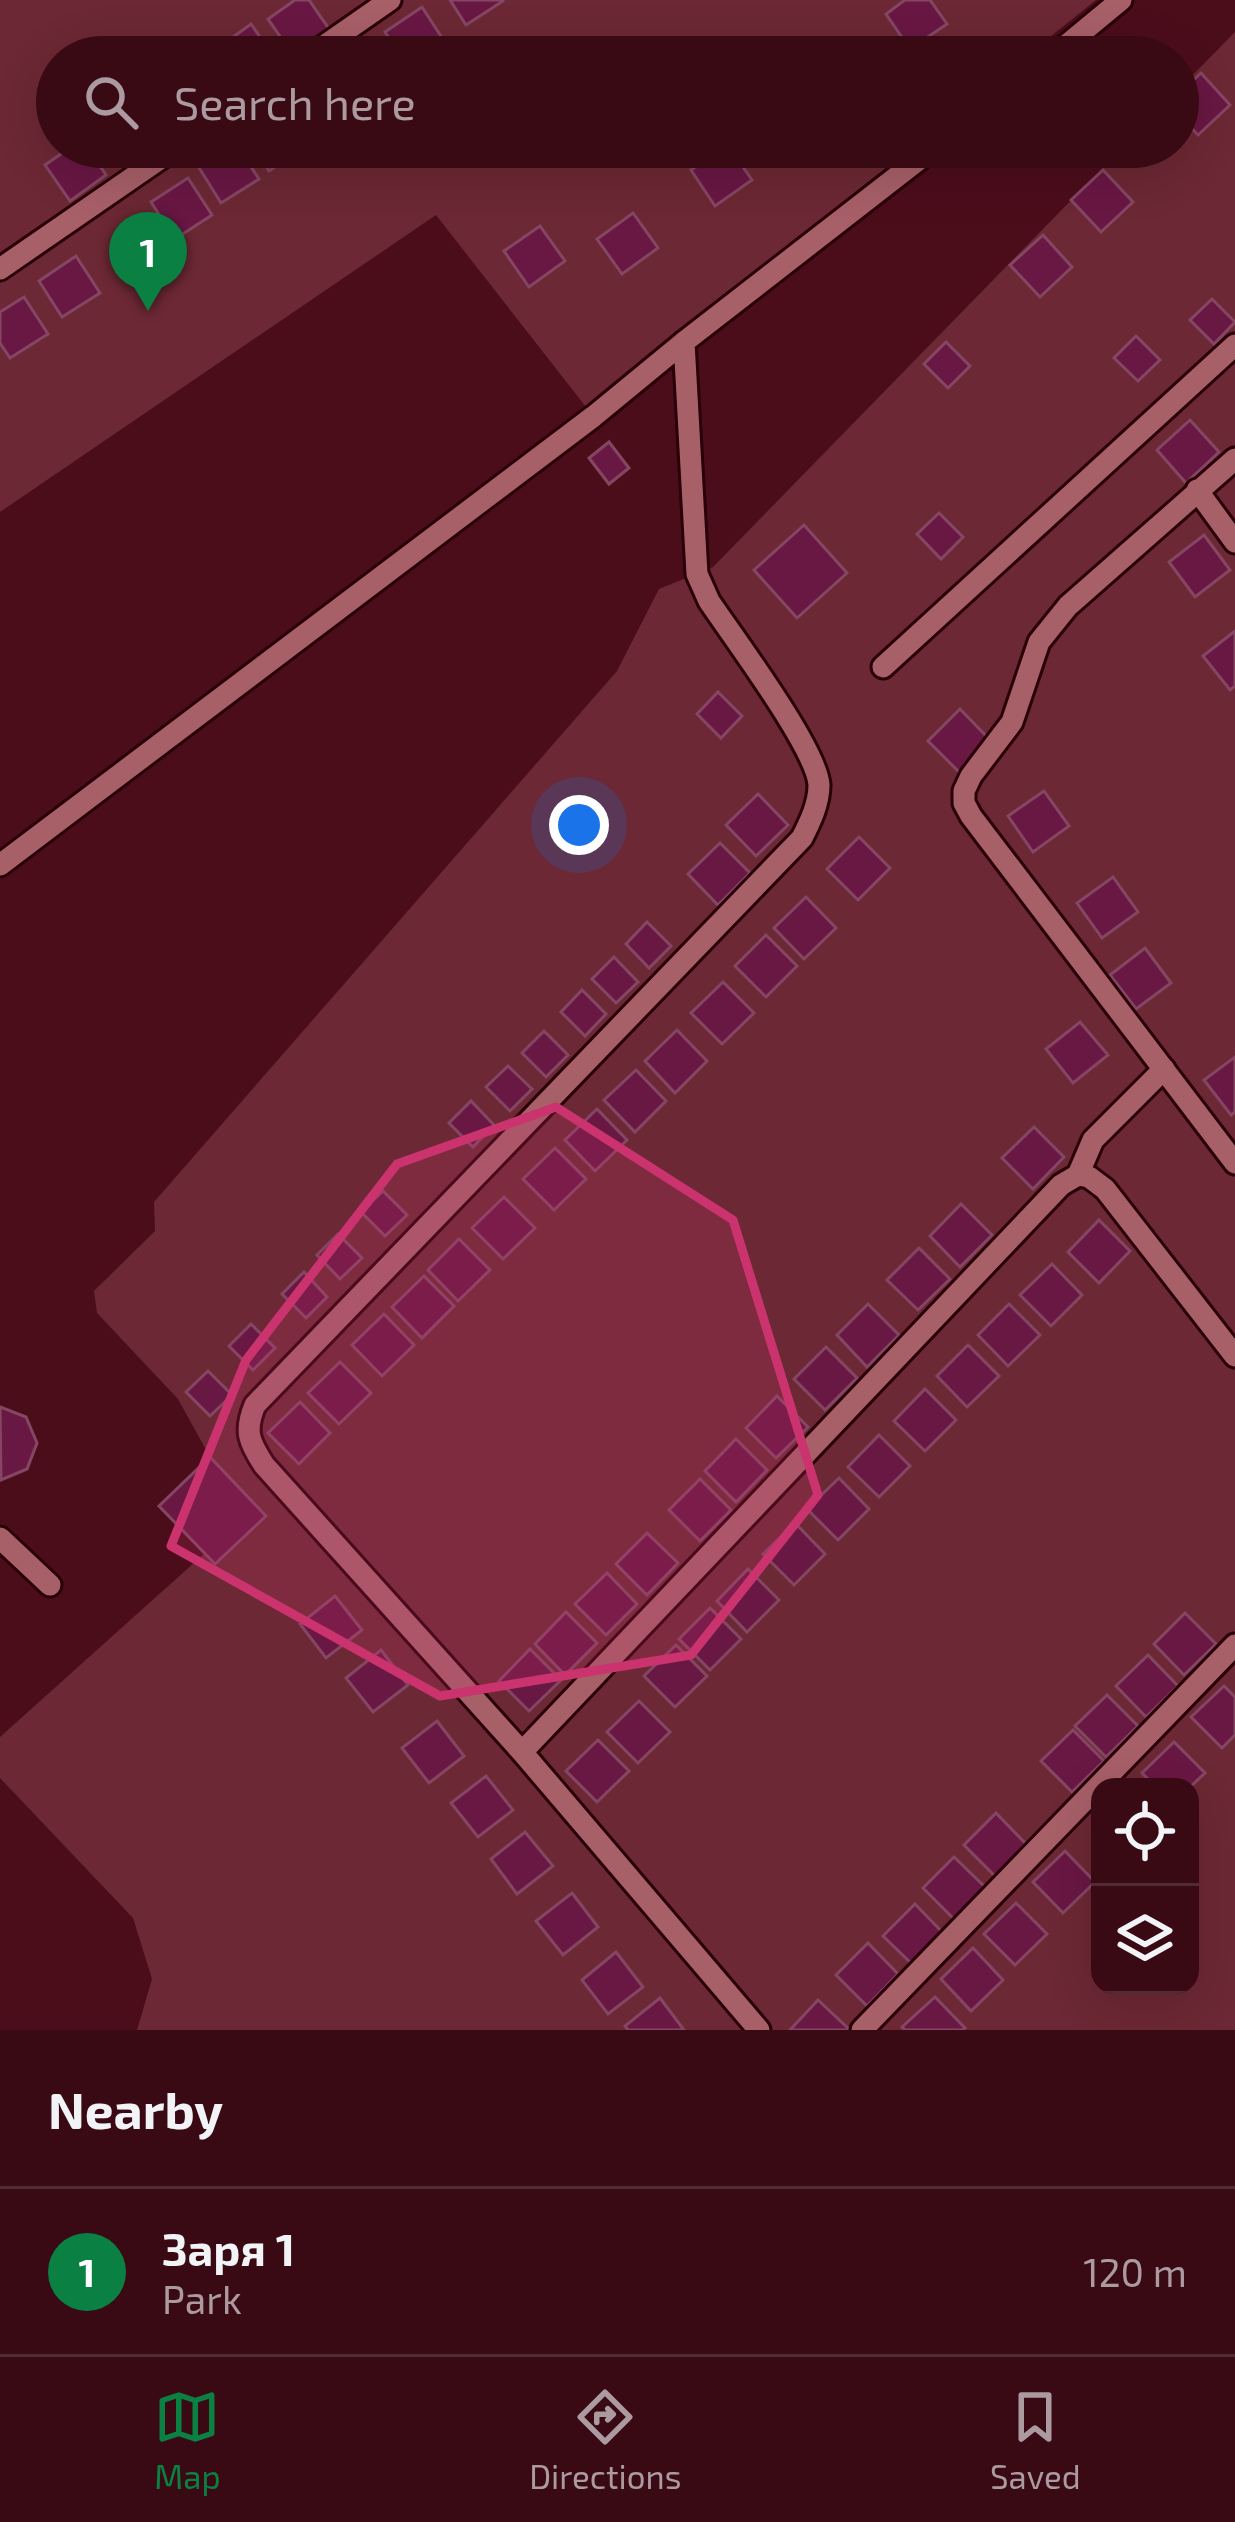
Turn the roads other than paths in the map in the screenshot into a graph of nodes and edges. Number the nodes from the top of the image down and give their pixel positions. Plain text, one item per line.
1 (390, 0) edge
2 (1121, 0) edge
3 (338, 36) edge
4 (1077, 36) edge
5 (147, 168) edge
6 (908, 168) edge
7 (0, 269) edge
8 (684, 342) junction
9 (1235, 345) edge
10 (1235, 458) edge
11 (1197, 490) junction
12 (1235, 542) edge
13 (883, 667) dead end
14 (0, 866) edge
15 (1165, 1069) junction
16 (1235, 1162) edge
17 (1078, 1175) junction
18 (1235, 1356) edge
19 (0, 1538) edge
20 (50, 1585) dead end
21 (1235, 1645) edge
22 (522, 1752) junction
23 (759, 2030) edge
24 (862, 2030) edge

1 - 3 lane
2 - 4 lane
5 - 7 lane
6 - 8 lane
8 - 14 lane
8 - 22 lane
9 - 13 lane
10 - 11 lane
11 - 12 lane
11 - 15 lane
15 - 16 lane
15 - 17 lane
17 - 18 lane
17 - 22 lane
19 - 20 lane
21 - 24 lane
22 - 23 lane

